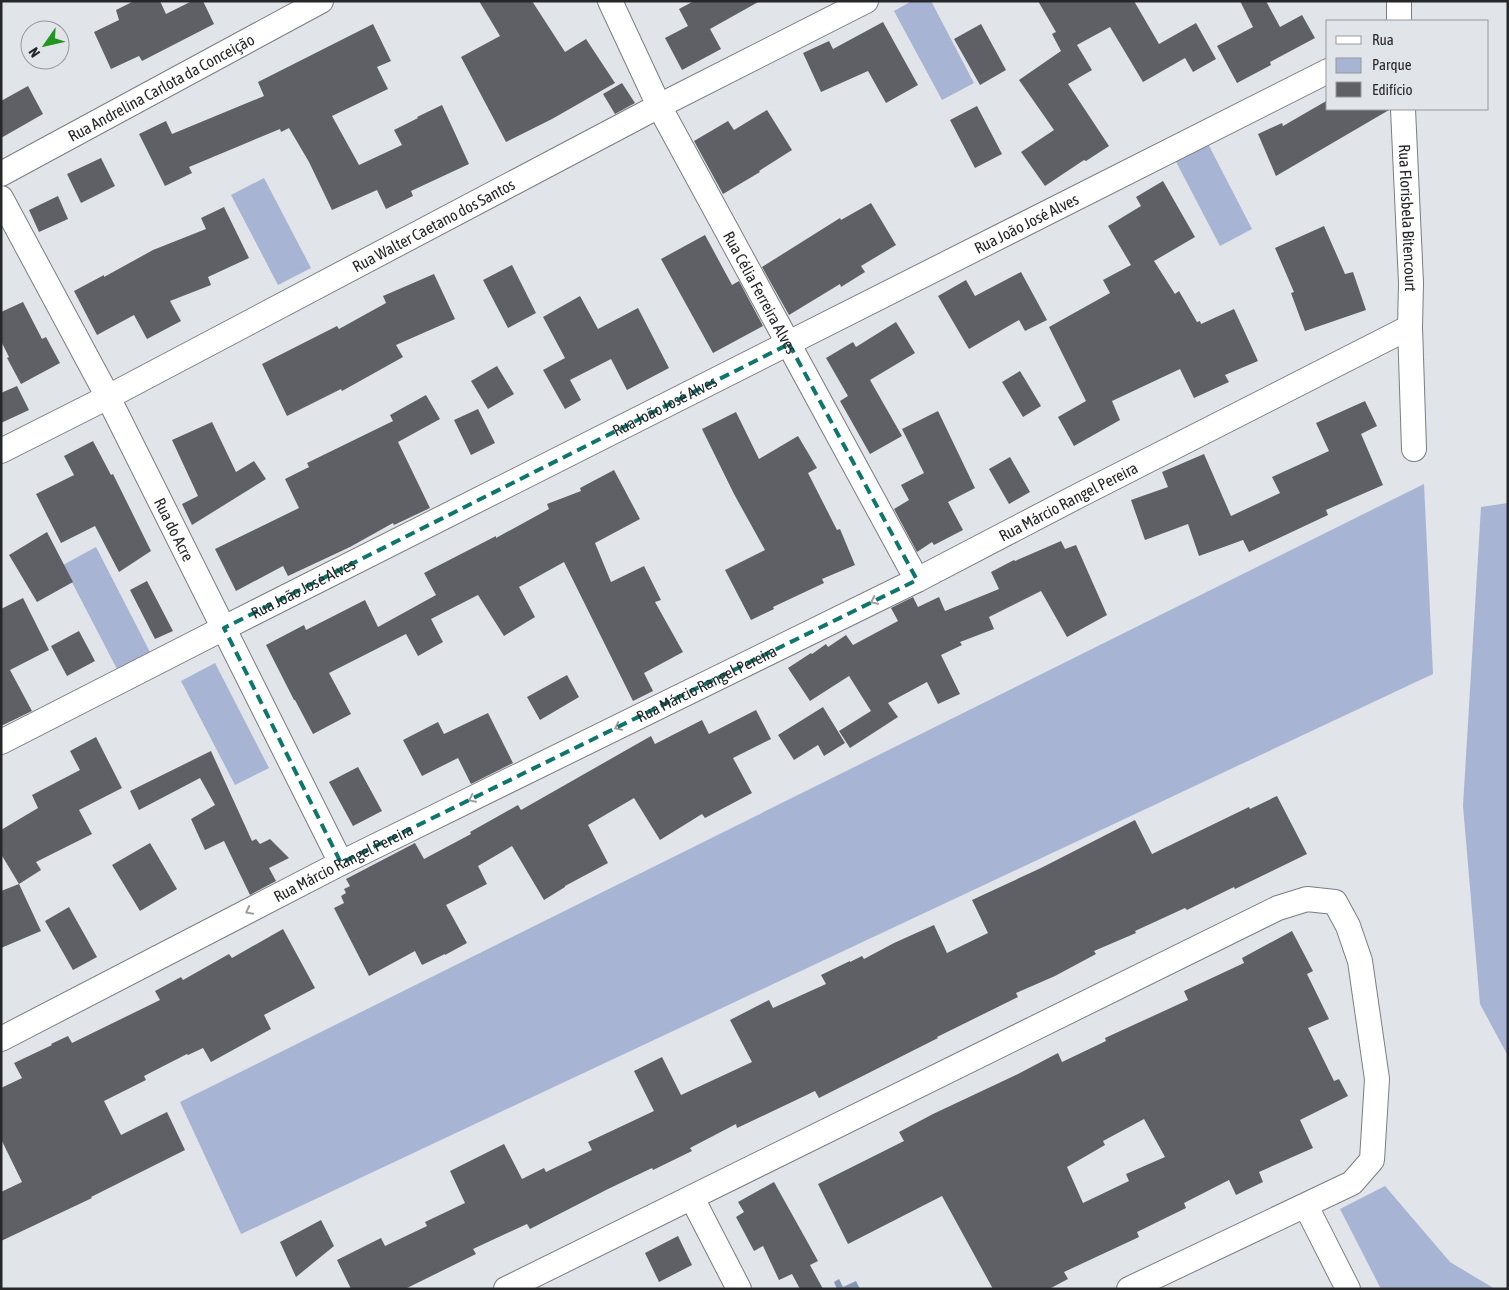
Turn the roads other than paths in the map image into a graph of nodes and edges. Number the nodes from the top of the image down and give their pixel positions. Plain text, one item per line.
1 (321, 1) edge
2 (610, 1) edge
3 (866, 1) edge
4 (1399, 1) edge
5 (1399, 20) edge
6 (1326, 72) edge
7 (659, 106) junction
8 (1403, 110) edge
9 (1, 174) edge
10 (1, 198) edge
11 (1410, 327) junction
12 (789, 344) junction
13 (108, 397) junction
14 (1414, 450) dead end
15 (1, 451) edge
16 (917, 580) junction
17 (224, 628) junction
18 (1, 742) edge
19 (341, 863) junction
20 (1, 1039) edge
21 (692, 1198) junction
22 (1306, 1206) junction
23 (506, 1289) edge
24 (739, 1289) edge
25 (1129, 1289) edge
26 (1348, 1289) edge

1 - 9 street, Rua Andrelina Carlota da Conceição
2 - 7 street, Rua Célia Ferreira Alves
3 - 7 street, Rua Walter Caetano dos Santos
4 - 5 street
6 - 12 street, Rua João José Alves
7 - 12 street, Rua Célia Ferreira Alves
7 - 13 street, Rua Walter Caetano dos Santos
8 - 11 street, Rua Florisbela Bitencourt
10 - 13 street, Rua do Acre
11 - 14 street, Rua Florisbela Bitencourt
11 - 16 street, Rua Márcio Rangel Pereira
12 - 16 street, Rua Célia Ferreira Alves
12 - 17 street, Rua João José Alves
13 - 15 street, Rua Walter Caetano dos Santos
13 - 17 street, Rua do Acre
16 -> 19 street, Rua Márcio Rangel Pereira
17 - 18 street, Rua João José Alves
17 - 19 street, Rua do Acre
19 -> 20 street, Rua Márcio Rangel Pereira
21 - 22 street
21 - 23 street
21 - 24 street
22 - 25 street
22 - 26 street

